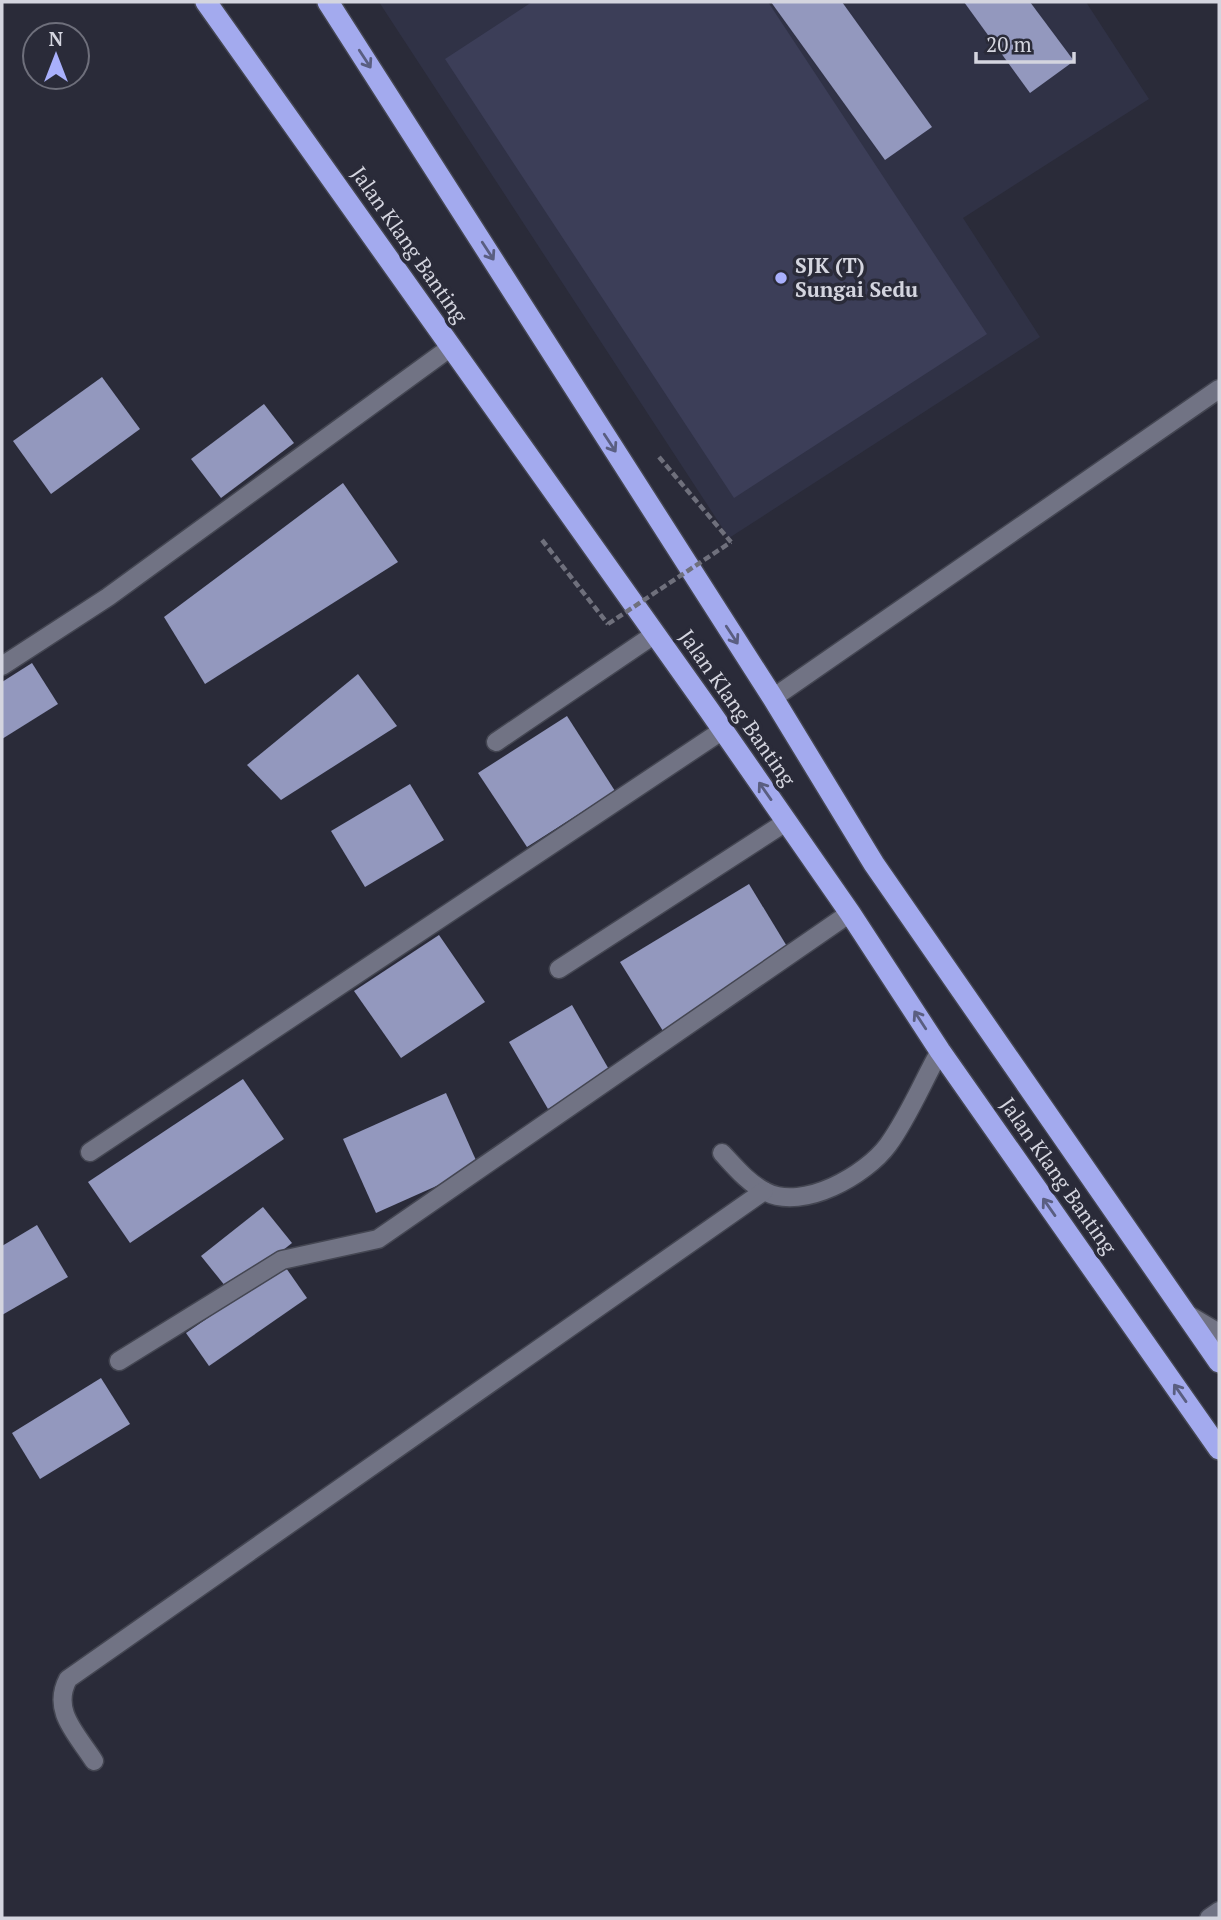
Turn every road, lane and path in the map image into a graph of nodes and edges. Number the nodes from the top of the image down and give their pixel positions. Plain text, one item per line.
1 (206, 2) edge
2 (328, 2) edge
3 (451, 347) junction
4 (1219, 389) edge
5 (659, 457) dead end
6 (542, 540) dead end
7 (655, 634) junction
8 (2, 666) edge
9 (773, 698) junction
10 (723, 730) junction
11 (496, 742) dead end
12 (786, 822) junction
13 (850, 913) junction
14 (559, 969) dead end
15 (940, 1051) junction
16 (90, 1152) dead end
17 (722, 1153) dead end
18 (764, 1191) junction
19 (1184, 1312) junction
20 (1219, 1333) edge
21 (119, 1361) dead end
22 (1219, 1362) edge
23 (1219, 1449) edge
24 (94, 1761) dead end
25 (1219, 1912) edge
26 (1209, 1918) edge

1 - 3 highway, Jalan Klang Banting
2 -> 9 highway, Jalan Klang Banting
3 - 7 highway, Jalan Klang Banting
3 - 8 street
4 - 9 street
5 - 6 path, bridge
7 - 10 highway, Jalan Klang Banting
7 - 11 street
9 - 19 highway, Jalan Klang Banting
12 -> 10 highway, Jalan Klang Banting
10 - 16 street
12 - 13 highway, Jalan Klang Banting
12 - 14 street
15 -> 13 highway, Jalan Klang Banting
13 - 21 street
15 - 18 street
23 -> 15 highway, Jalan Klang Banting
17 - 18 street
18 - 24 street
19 - 20 street
19 - 22 highway, Jalan Klang Banting
25 - 26 street

